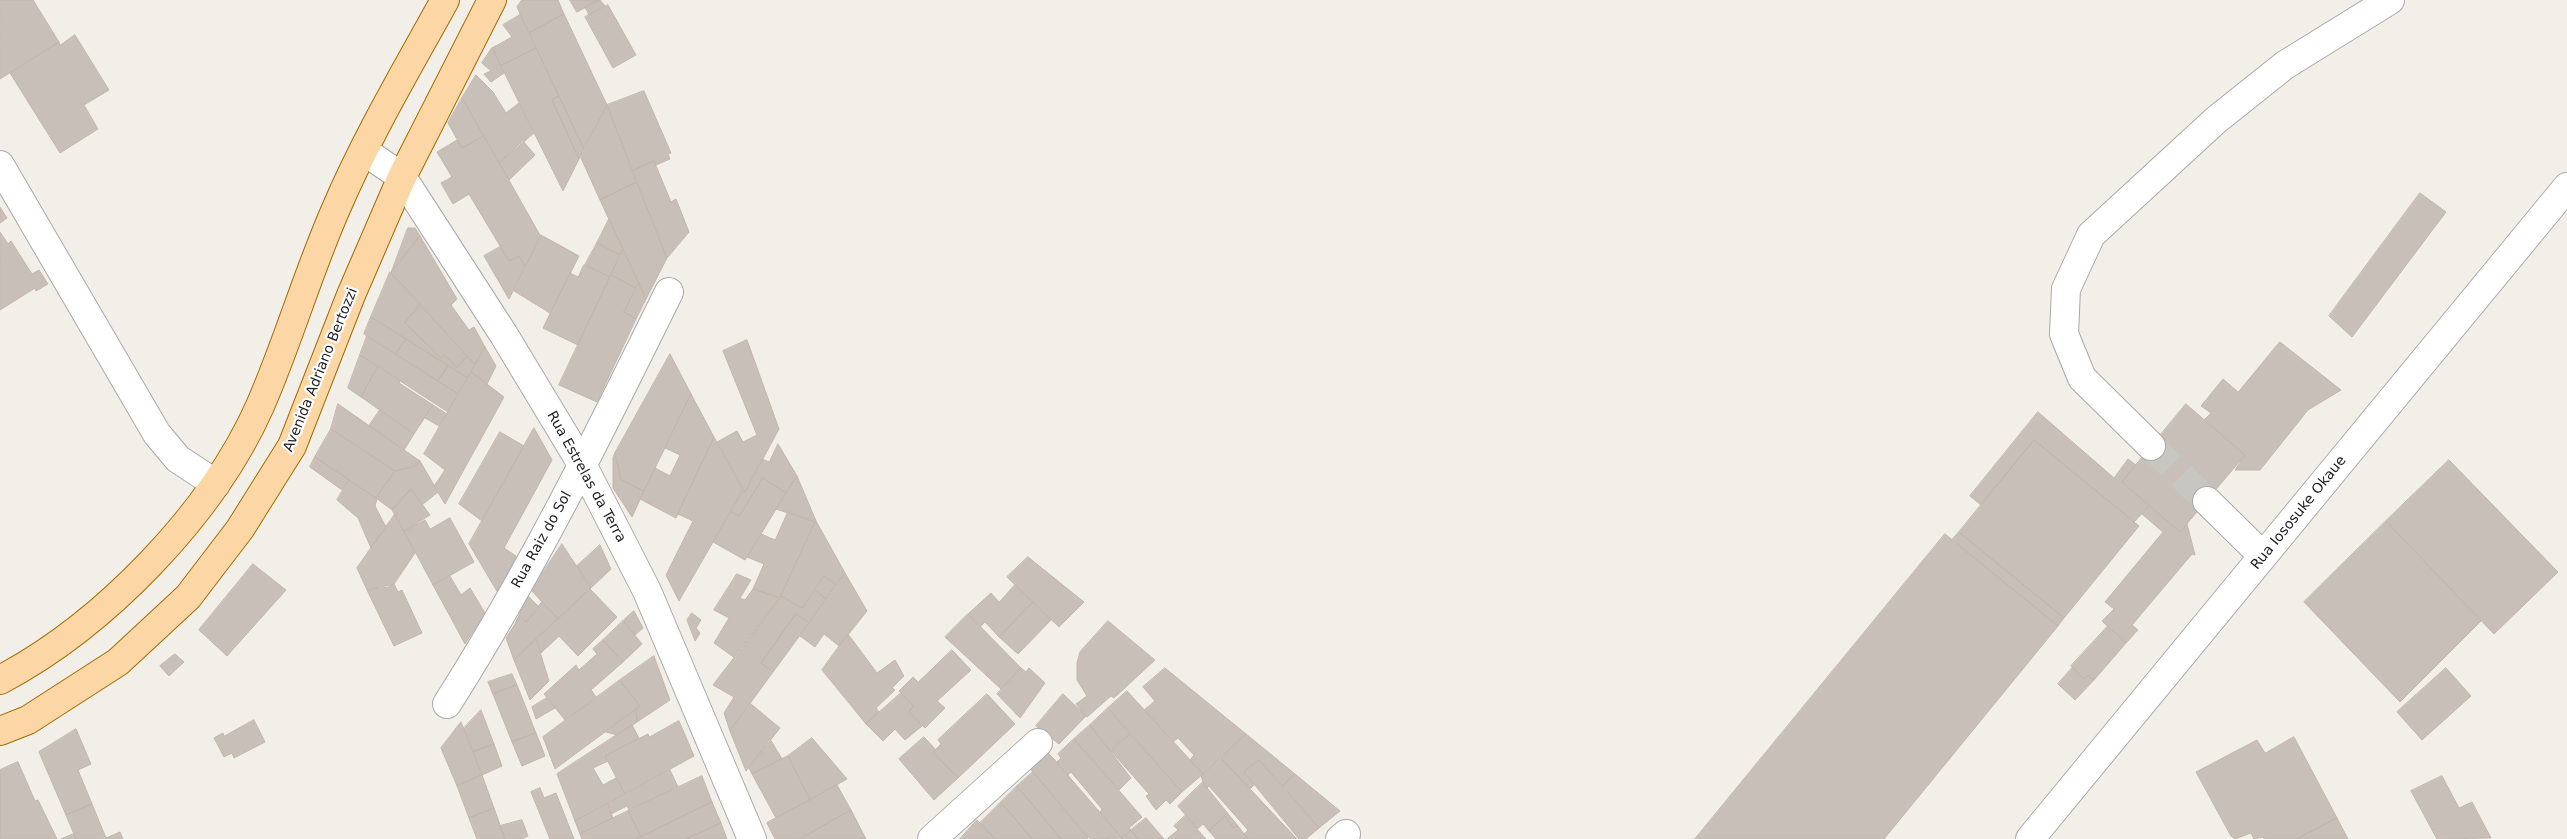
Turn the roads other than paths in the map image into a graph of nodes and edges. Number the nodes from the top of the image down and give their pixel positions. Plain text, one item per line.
1 (446, 0) edge
2 (492, 0) edge
3 (2390, 0) edge
4 (364, 151) junction
5 (0, 165) edge
6 (402, 177) junction
7 (2567, 187) edge
8 (669, 292) dead end
9 (2151, 446) tunnel mouth
10 (583, 466) junction
11 (216, 484) junction
12 (2207, 501) tunnel mouth
13 (2263, 556) junction
14 (0, 680) edge
15 (447, 704) dead end
16 (0, 731) edge
17 (1038, 743) dead end
18 (752, 839) edge
19 (932, 839) edge
20 (2030, 839) edge

1 - 4 main road
2 - 6 main road, Avenida Adriano Bertozzi
3 - 9 street
4 - 6 street, Rua Estrelas da Terra
4 - 11 main road
5 - 11 street
6 - 10 street, Rua Estrelas da Terra
6 - 16 main road, Avenida Adriano Bertozzi
7 - 13 street, Rua Iososuke Okaue
8 - 10 street, Rua Raiz do Sol
10 - 15 street, Rua Raiz do Sol
10 - 18 street, Rua Estrelas da Terra
11 - 14 main road
12 - 13 street
13 - 20 street, Rua Iososuke Okaue
17 - 19 street

